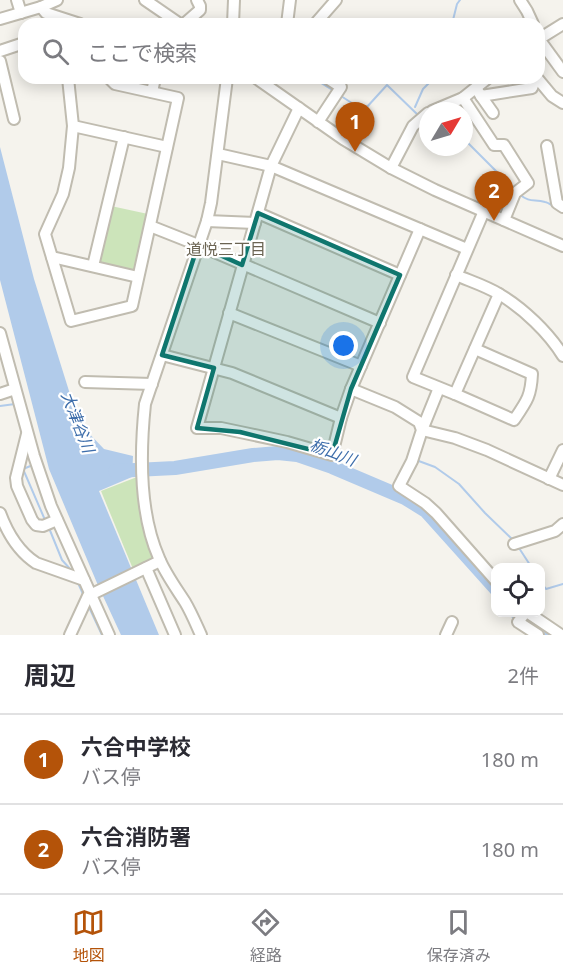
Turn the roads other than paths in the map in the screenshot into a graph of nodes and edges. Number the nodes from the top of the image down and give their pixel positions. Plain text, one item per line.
1 (17, 0) edge
2 (145, 0) edge
3 (197, 0) edge
4 (234, 0) edge
5 (290, 0) edge
6 (336, 0) edge
7 (520, 0) edge
8 (42, 7) edge
9 (67, 18) edge
10 (173, 18) edge
11 (190, 18) edge
12 (233, 18) edge
13 (288, 18) edge
14 (320, 18) edge
15 (530, 18) edge
16 (0, 19) edge
17 (563, 24) edge
18 (545, 35) edge
19 (18, 44) edge
20 (545, 47) edge
21 (0, 51) edge
22 (0, 61) edge
23 (563, 72) edge
24 (69, 84) edge
25 (115, 84) edge
26 (154, 84) edge
27 (226, 84) edge
28 (267, 84) edge
29 (332, 84) edge
30 (484, 84) edge
31 (533, 84) edge
32 (541, 84) edge
33 (152, 92) junction
34 (479, 92) junction
35 (463, 98) junction
36 (453, 102) edge
37 (563, 104) edge
38 (299, 108) junction
39 (492, 113) dead end
40 (14, 119) dead end
41 (419, 121) edge
42 (318, 122) junction
43 (73, 126) junction
44 (124, 137) junction
45 (547, 146) dead end
46 (167, 147) junction
47 (218, 154) junction
48 (271, 166) junction
49 (391, 168) junction
50 (563, 207) edge
51 (484, 211) junction
52 (257, 218) junction
53 (504, 220) junction
54 (207, 221) junction
55 (150, 226) junction
56 (420, 229) junction
57 (198, 245) junction
58 (562, 245) edge
59 (467, 249) junction
60 (52, 257) junction
61 (242, 265) junction
62 (93, 266) junction
63 (400, 275) junction
64 (456, 275) junction
65 (138, 277) junction
66 (499, 294) junction
67 (229, 313) junction
68 (380, 323) junction
69 (0, 333) edge
70 (475, 349) junction
71 (162, 355) junction
72 (563, 356) edge
73 (361, 366) junction
74 (214, 368) junction
75 (85, 382) dead end
76 (152, 384) junction
77 (439, 388) junction
78 (15, 389) junction
79 (351, 389) junction
80 (0, 394) edge
81 (455, 394) junction
82 (341, 418) junction
83 (422, 430) junction
84 (27, 433) junction
85 (563, 450) edge
86 (549, 479) junction
87 (563, 485) edge
88 (0, 513) edge
89 (57, 520) junction
90 (563, 524) edge
91 (514, 544) dead end
92 (160, 561) junction
93 (143, 570) junction
94 (491, 576) edge
95 (84, 580) junction
96 (90, 594) junction
97 (522, 617) edge
98 (534, 617) edge
99 (452, 622) dead end
100 (70, 635) edge
101 (109, 635) edge
102 (175, 635) edge
103 (201, 635) edge
104 (446, 635) edge
105 (538, 635) edge
106 (561, 635) edge

1 - 8 street
2 - 10 street
3 - 11 street
4 - 12 street
5 - 13 street
6 - 14 street
7 - 15 street
8 - 9 street
8 - 16 street
17 - 18 street
19 - 21 street
20 - 23 street
22 - 40 street
24 - 43 street
25 - 33 street
26 - 33 street
27 - 47 street
28 - 38 street
29 - 42 street
30 - 34 street
31 - 34 street
32 - 37 street
33 - 46 street
34 - 35 street
34 - 39 street
35 - 36 street
35 - 53 street
38 - 42 street
38 - 48 street
41 - 49 street
42 - 49 street
43 - 44 street
43 - 60 street
44 - 46 street
44 - 62 street
45 - 50 street
46 - 55 street
47 - 48 street
47 - 54 street
48 - 52 street
48 - 56 street
49 - 51 street
51 - 53 street
51 - 59 street
52 - 54 street
52 - 61 street
52 - 63 street
53 - 58 street
54 - 57 street
55 - 57 street
55 - 65 street
56 - 59 street
56 - 63 street
57 - 61 street
57 - 71 street
59 - 64 street
60 - 62 street
60 - 65 street
61 - 67 street
61 - 68 street
62 - 65 street
63 - 68 street
64 - 66 street
64 - 77 street
66 - 70 street
66 - 72 street
67 - 73 street
67 - 74 street
68 - 73 street
69 - 78 street
70 - 81 street
70 - 81 street
71 - 74 street
71 - 76 street
73 - 79 street
74 - 82 street
74 - 82 street
75 - 76 street
76 - 92 street
77 - 81 street
77 - 83 street
78 - 80 street
78 - 84 street
79 - 82 street
79 - 83 street
83 - 86 street
83 - 94 street
84 - 89 street
84 - 89 street
85 - 86 street
86 - 87 street
88 - 95 street
89 - 95 street
90 - 91 street
92 - 93 street
92 - 103 street
93 - 96 street
93 - 102 street
95 - 96 street
96 - 100 street
96 - 101 street
97 - 105 street
98 - 106 street
99 - 104 street

